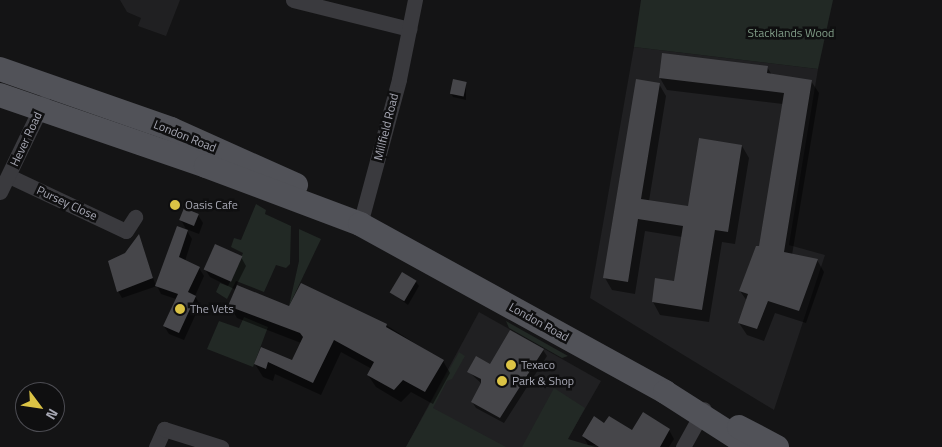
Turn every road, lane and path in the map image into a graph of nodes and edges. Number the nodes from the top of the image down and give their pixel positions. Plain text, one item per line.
1 (293, 0) edge
2 (416, 0) edge
3 (409, 29) junction
4 (0, 69) edge
5 (50, 85) junction
6 (0, 94) edge
7 (41, 109) junction
8 (9, 176) junction
9 (0, 192) edge
10 (135, 217) dead end
11 (360, 224) junction
12 (703, 412) junction
13 (156, 447) edge
14 (221, 447) edge
15 (683, 447) edge
16 (751, 447) edge
17 (777, 447) edge

1 - 3 street
2 - 3 street, Millfield Road
3 - 11 street, Millfield Road
4 - 5 main road, London Road
5 - 7 street, Hever Road
5 - 11 main road, London Road
6 - 7 main road, London Road
7 - 8 street, Hever Road
7 - 11 main road, London Road
8 - 9 street, Hever Road
8 - 10 street, Pursey Close
11 - 12 main road, London Road
12 - 15 street
12 - 16 main road, London Road
12 - 17 main road, London Road
13 - 14 street

